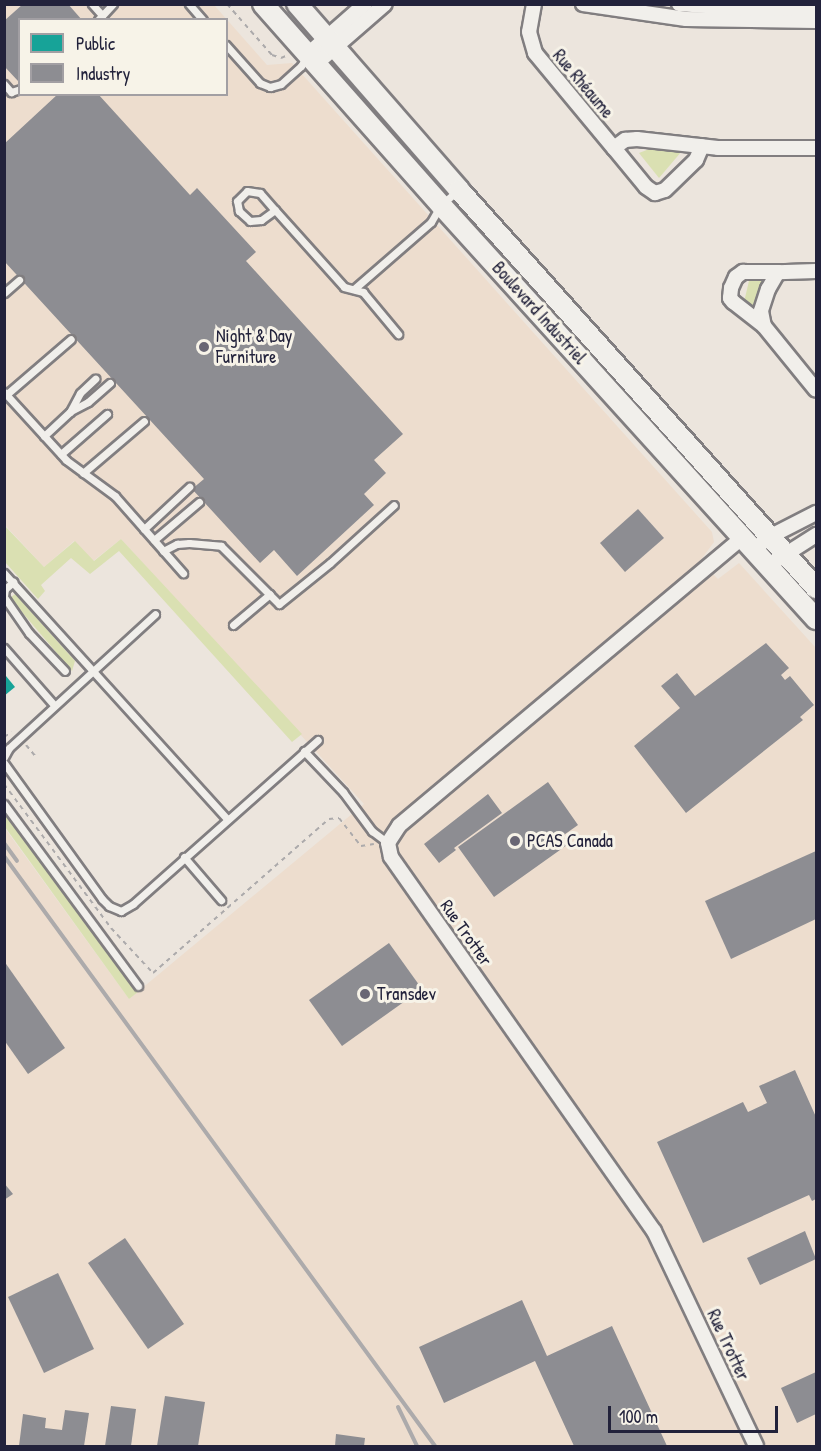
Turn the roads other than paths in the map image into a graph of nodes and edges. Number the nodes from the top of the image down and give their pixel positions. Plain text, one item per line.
1 (92, 4) edge
2 (113, 4) edge
3 (189, 4) edge
4 (263, 4) edge
5 (297, 4) edge
6 (365, 4) edge
7 (385, 4) edge
8 (534, 4) edge
9 (583, 4) edge
10 (679, 4) edge
11 (816, 8) edge
12 (704, 14) junction
13 (100, 17) edge
14 (201, 18) edge
15 (816, 21) edge
16 (330, 42) junction
17 (228, 47) edge
18 (304, 59) junction
19 (4, 84) edge
20 (18, 90) edge
21 (702, 146) junction
22 (614, 148) junction
23 (816, 148) edge
24 (459, 190) junction
25 (441, 206) junction
26 (275, 210) junction
27 (816, 271) edge
28 (778, 272) junction
29 (19, 280) dead end
30 (354, 289) junction
31 (4, 293) edge
32 (764, 326) junction
33 (398, 334) dead end
34 (71, 339) dead end
35 (96, 379) dead end
36 (110, 383) dead end
37 (816, 390) edge
38 (6, 393) edge
39 (70, 412) junction
40 (107, 414) dead end
41 (144, 421) dead end
42 (44, 436) junction
43 (61, 454) junction
44 (83, 473) junction
45 (189, 487) dead end
46 (199, 502) dead end
47 (394, 505) dead end
48 (816, 513) edge
49 (144, 529) junction
50 (816, 535) edge
51 (771, 536) junction
52 (154, 540) junction
53 (748, 543) junction
54 (163, 550) junction
55 (786, 554) junction
56 (769, 565) junction
57 (4, 573) edge
58 (183, 573) dead end
59 (13, 582) junction
60 (816, 588) edge
61 (270, 594) junction
62 (4, 596) edge
63 (155, 614) dead end
64 (816, 619) edge
65 (233, 626) dead end
66 (4, 648) edge
67 (92, 669) junction
68 (65, 672) dead end
69 (54, 705) junction
70 (318, 740) dead end
71 (304, 751) junction
72 (4, 757) edge
73 (4, 763) edge
74 (4, 804) edge
75 (226, 818) junction
76 (388, 843) junction
77 (184, 857) junction
78 (221, 900) dead end
79 (138, 986) dead end
80 (756, 1446) edge

1 - 13 lane
2 - 13 lane
3 - 14 lane
4 - 18 street, Boulevard Industriel
5 - 16 street, Boulevard Industriel
6 - 16 street
7 - 16 street
8 - 22 street, Rue Rhéaume
9 - 12 street
10 - 12 street
11 - 12 street
12 - 15 street
16 - 18 street
16 - 24 street, Boulevard Industriel
17 - 18 lane
18 - 25 street, Boulevard Industriel
19 - 20 lane
21 - 22 street, Rue Rhéaume
21 - 22 street, Rue Rhéaume
21 - 23 street, Rue Rhéaume
24 - 25 lane
24 - 51 street, Boulevard Industriel
25 - 30 lane
25 - 53 street, Boulevard Industriel
26 - 26 lane
26 - 30 lane
27 - 28 street
28 - 32 street
28 - 32 street
29 - 31 lane
30 - 33 lane
32 - 37 street
34 - 38 lane
35 - 39 lane
36 - 39 lane
38 - 42 lane
39 - 42 lane
40 - 43 lane
41 - 44 lane
42 - 43 lane
43 - 44 lane
44 - 49 lane
45 - 49 lane
46 - 52 lane
47 - 61 lane
48 - 51 street
49 - 52 lane
50 - 55 street
51 - 53 street
51 - 55 street, Boulevard Industriel
52 - 54 lane
53 - 56 street, Boulevard Industriel
53 - 76 street
54 - 58 lane
54 - 61 lane
55 - 56 street
55 - 60 street, Boulevard Industriel
56 - 64 street, Boulevard Industriel
57 - 59 lane
59 - 62 lane
59 - 67 lane
61 - 65 lane
62 - 68 lane
63 - 67 lane
66 - 69 lane
67 - 69 lane
67 - 75 lane
69 - 72 lane
70 - 71 lane
71 - 75 lane
71 - 76 lane
73 - 77 lane
74 - 79 lane
75 - 77 lane
76 - 80 street, Rue Trotter
77 - 78 lane

